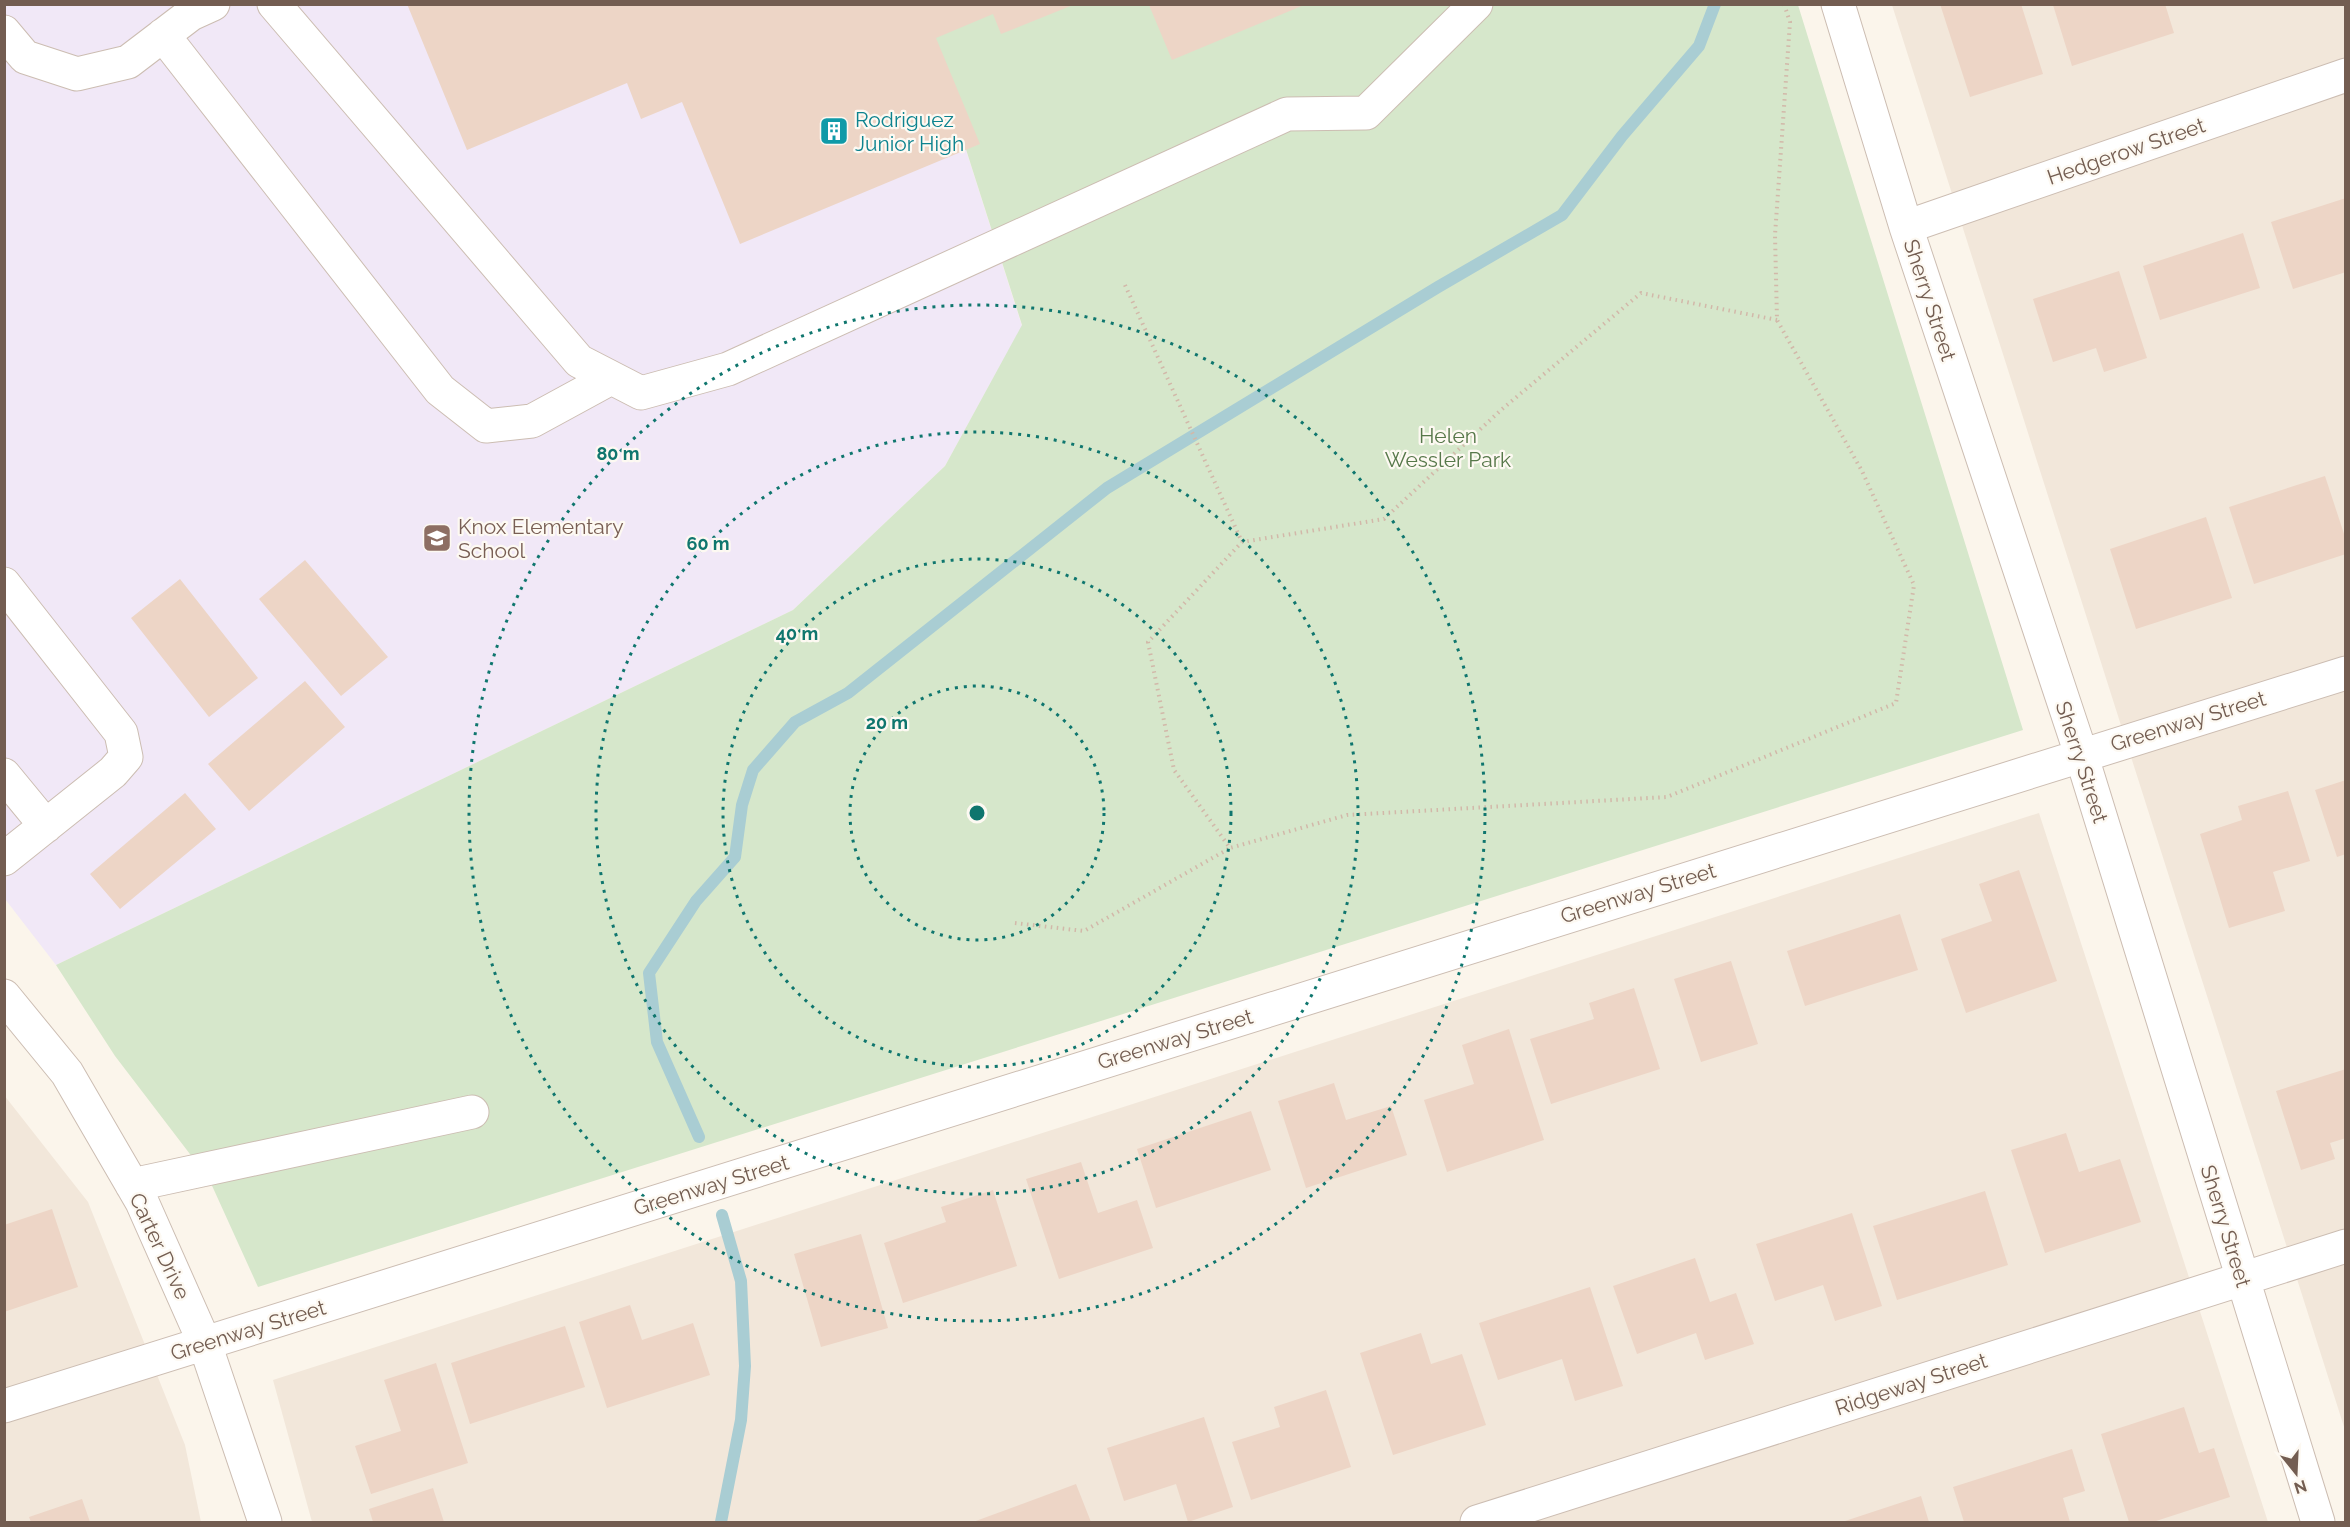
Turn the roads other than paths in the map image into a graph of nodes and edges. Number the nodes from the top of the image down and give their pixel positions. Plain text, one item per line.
1 (213, 4) edge
2 (274, 4) edge
3 (1476, 4) edge
4 (1838, 4) edge
5 (4, 32) edge
6 (163, 36) junction
7 (2346, 75) edge
8 (1906, 227) junction
9 (611, 378) junction
10 (4, 584) edge
11 (2346, 673) edge
12 (2081, 754) junction
13 (4, 775) edge
14 (46, 826) junction
15 (4, 859) edge
16 (4, 996) edge
17 (472, 1112) dead end
18 (132, 1185) junction
19 (2346, 1246) edge
20 (2242, 1278) junction
21 (205, 1344) junction
22 (4, 1406) edge
23 (265, 1522) edge
24 (1477, 1522) edge
25 (2318, 1522) edge

1 - 6 street
2 - 9 street
3 - 9 street
4 - 8 street, Sherry Street
5 - 6 street
6 - 9 street
7 - 8 street, Hedgerow Street
8 - 12 street, Sherry Street
10 - 14 street
11 - 12 street, Greenway Street
12 - 20 street, Sherry Street
12 - 21 street, Greenway Street
13 - 14 street
14 - 15 street
16 - 18 street, Carter Drive
17 - 18 street
18 - 21 street, Carter Drive
19 - 20 street, Ridgeway Street
20 - 24 street, Ridgeway Street
20 - 25 street, Sherry Street
21 - 22 street, Greenway Street
21 - 23 street, Carter Drive

